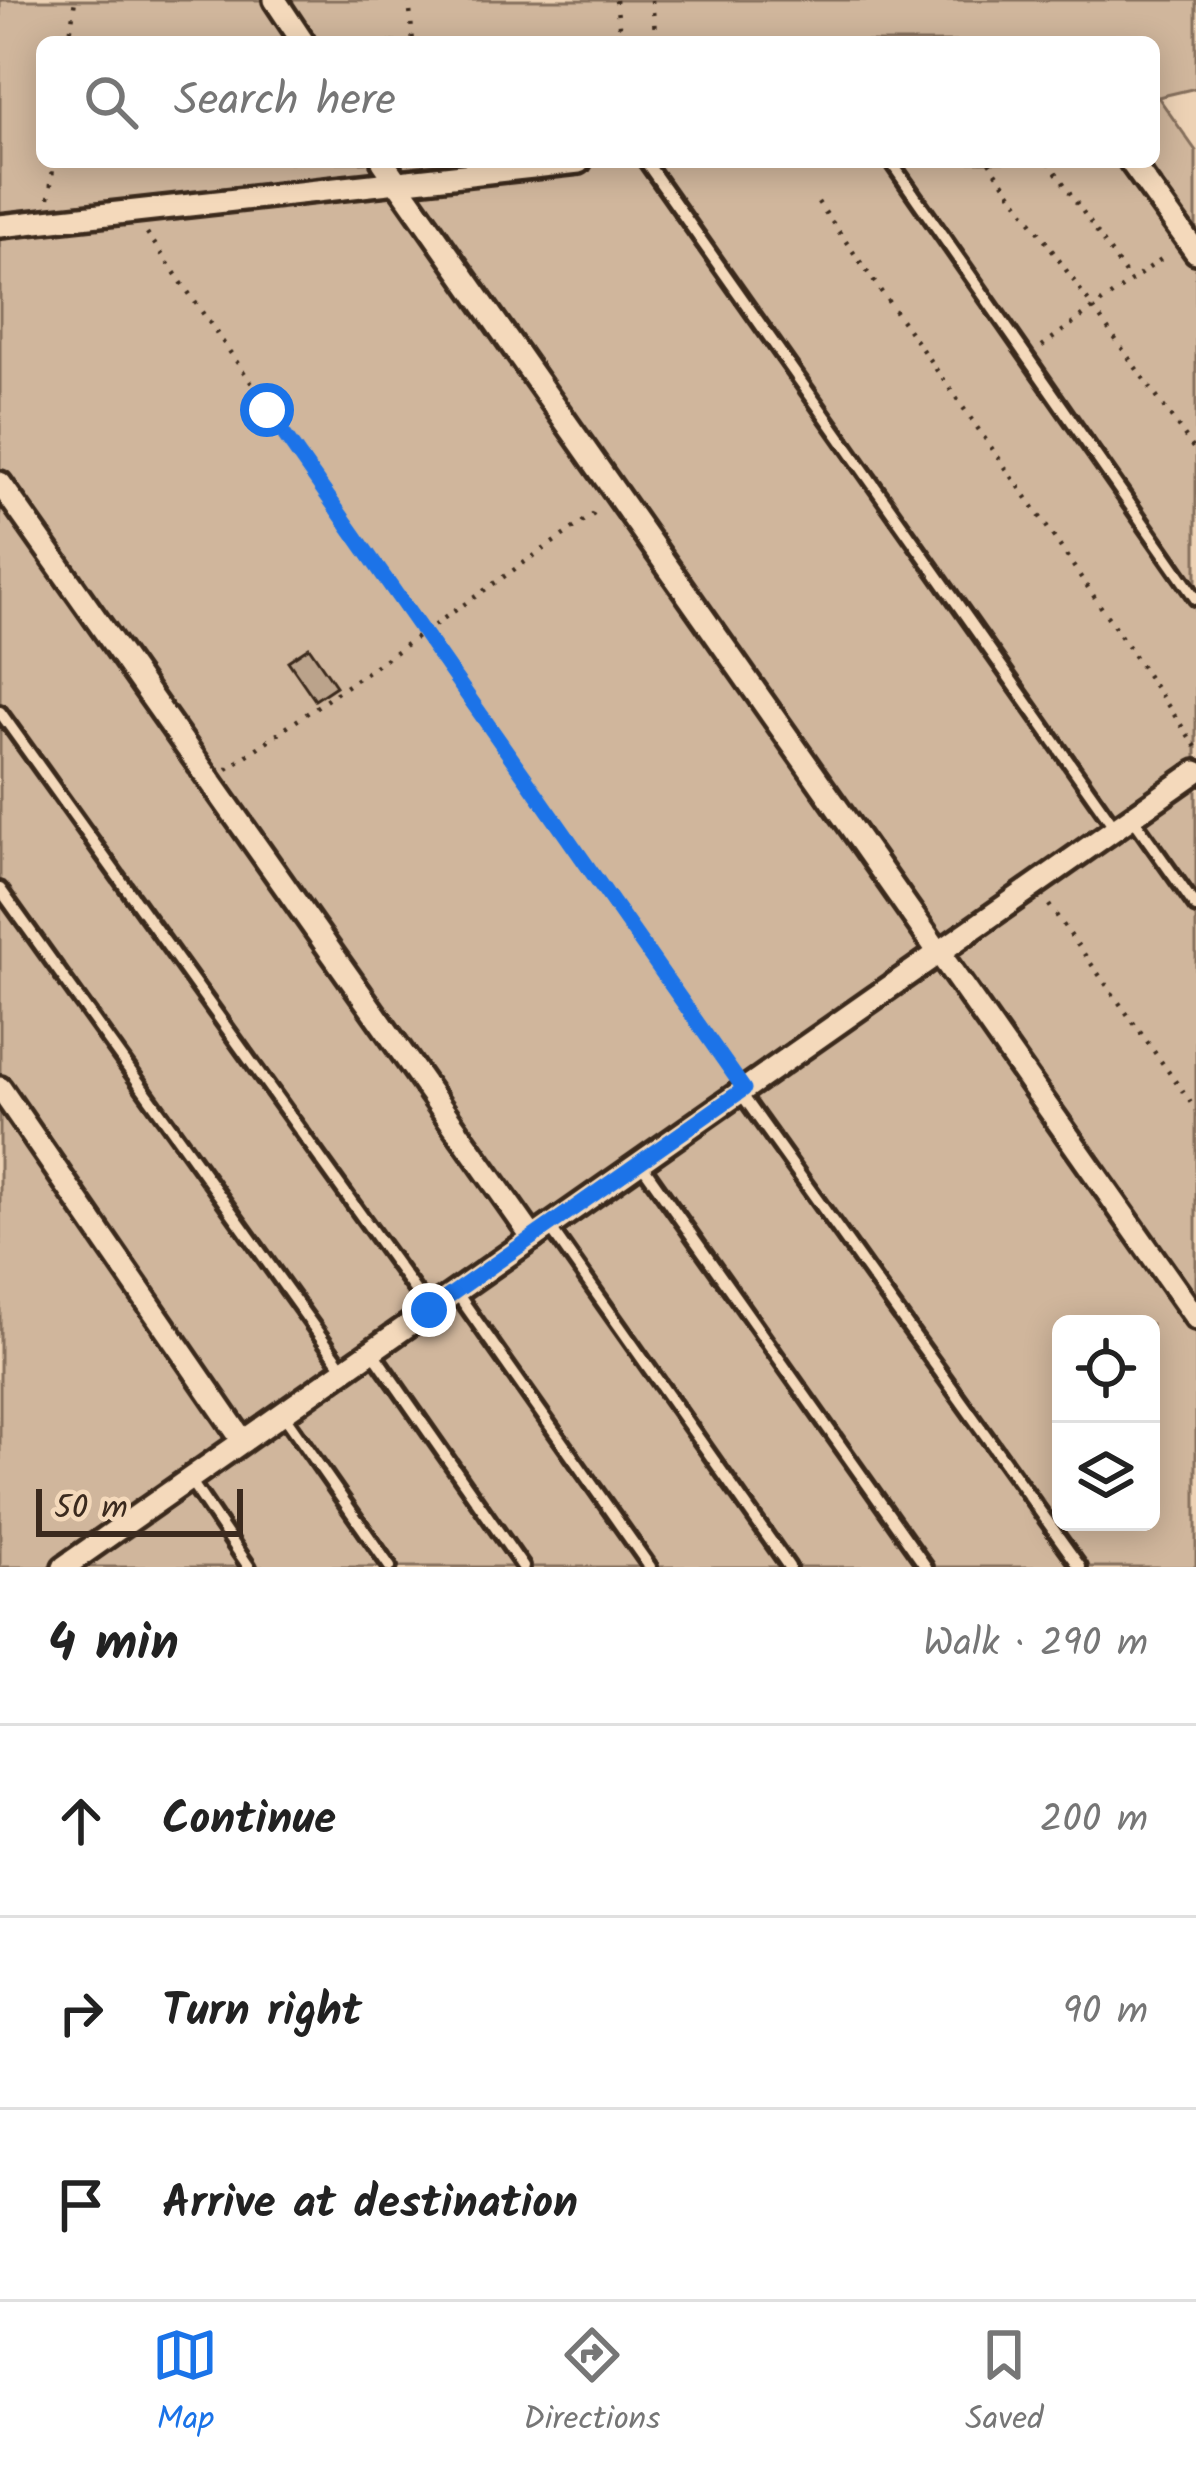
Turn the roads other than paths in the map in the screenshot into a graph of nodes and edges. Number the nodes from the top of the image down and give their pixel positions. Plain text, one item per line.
1 (275, 0) edge
2 (299, 36) edge
3 (387, 168) edge
4 (524, 168) edge
5 (650, 168) edge
6 (895, 168) edge
7 (1135, 168) edge
8 (397, 182) junction
9 (0, 226) edge
10 (1192, 246) edge
11 (0, 483) edge
12 (1196, 599) edge
13 (0, 712) edge
14 (1196, 772) edge
15 (1124, 823) junction
16 (0, 889) edge
17 (1196, 907) edge
18 (937, 953) junction
19 (0, 1088) edge
20 (742, 1091) junction
21 (640, 1162) junction
22 (541, 1232) junction
23 (456, 1292) junction
24 (429, 1310) junction
25 (1196, 1318) edge
26 (372, 1351) junction
27 (345, 1370) junction
28 (283, 1414) junction
29 (243, 1441) junction
30 (189, 1479) junction
31 (64, 1567) edge
32 (249, 1567) edge
33 (390, 1567) edge
34 (523, 1567) edge
35 (650, 1567) edge
36 (789, 1567) edge
37 (926, 1567) edge
38 (1079, 1567) edge

1 - 2 street
3 - 8 street
4 - 8 street
5 - 15 lane
6 - 12 lane
7 - 10 street
8 - 9 street
8 - 18 street
11 - 22 street
13 - 24 lane
14 - 15 street
15 - 17 lane
15 - 18 street
16 - 27 lane
18 - 20 street
18 - 25 street
19 - 29 street
20 - 21 street
20 - 38 lane
21 - 22 street
21 - 37 lane
22 - 23 street
22 - 36 lane
23 - 24 street
23 - 35 lane
24 - 26 street
26 - 27 street
26 - 34 lane
27 - 28 street
28 - 29 street
28 - 33 lane
29 - 30 street
30 - 31 street
30 - 32 lane

